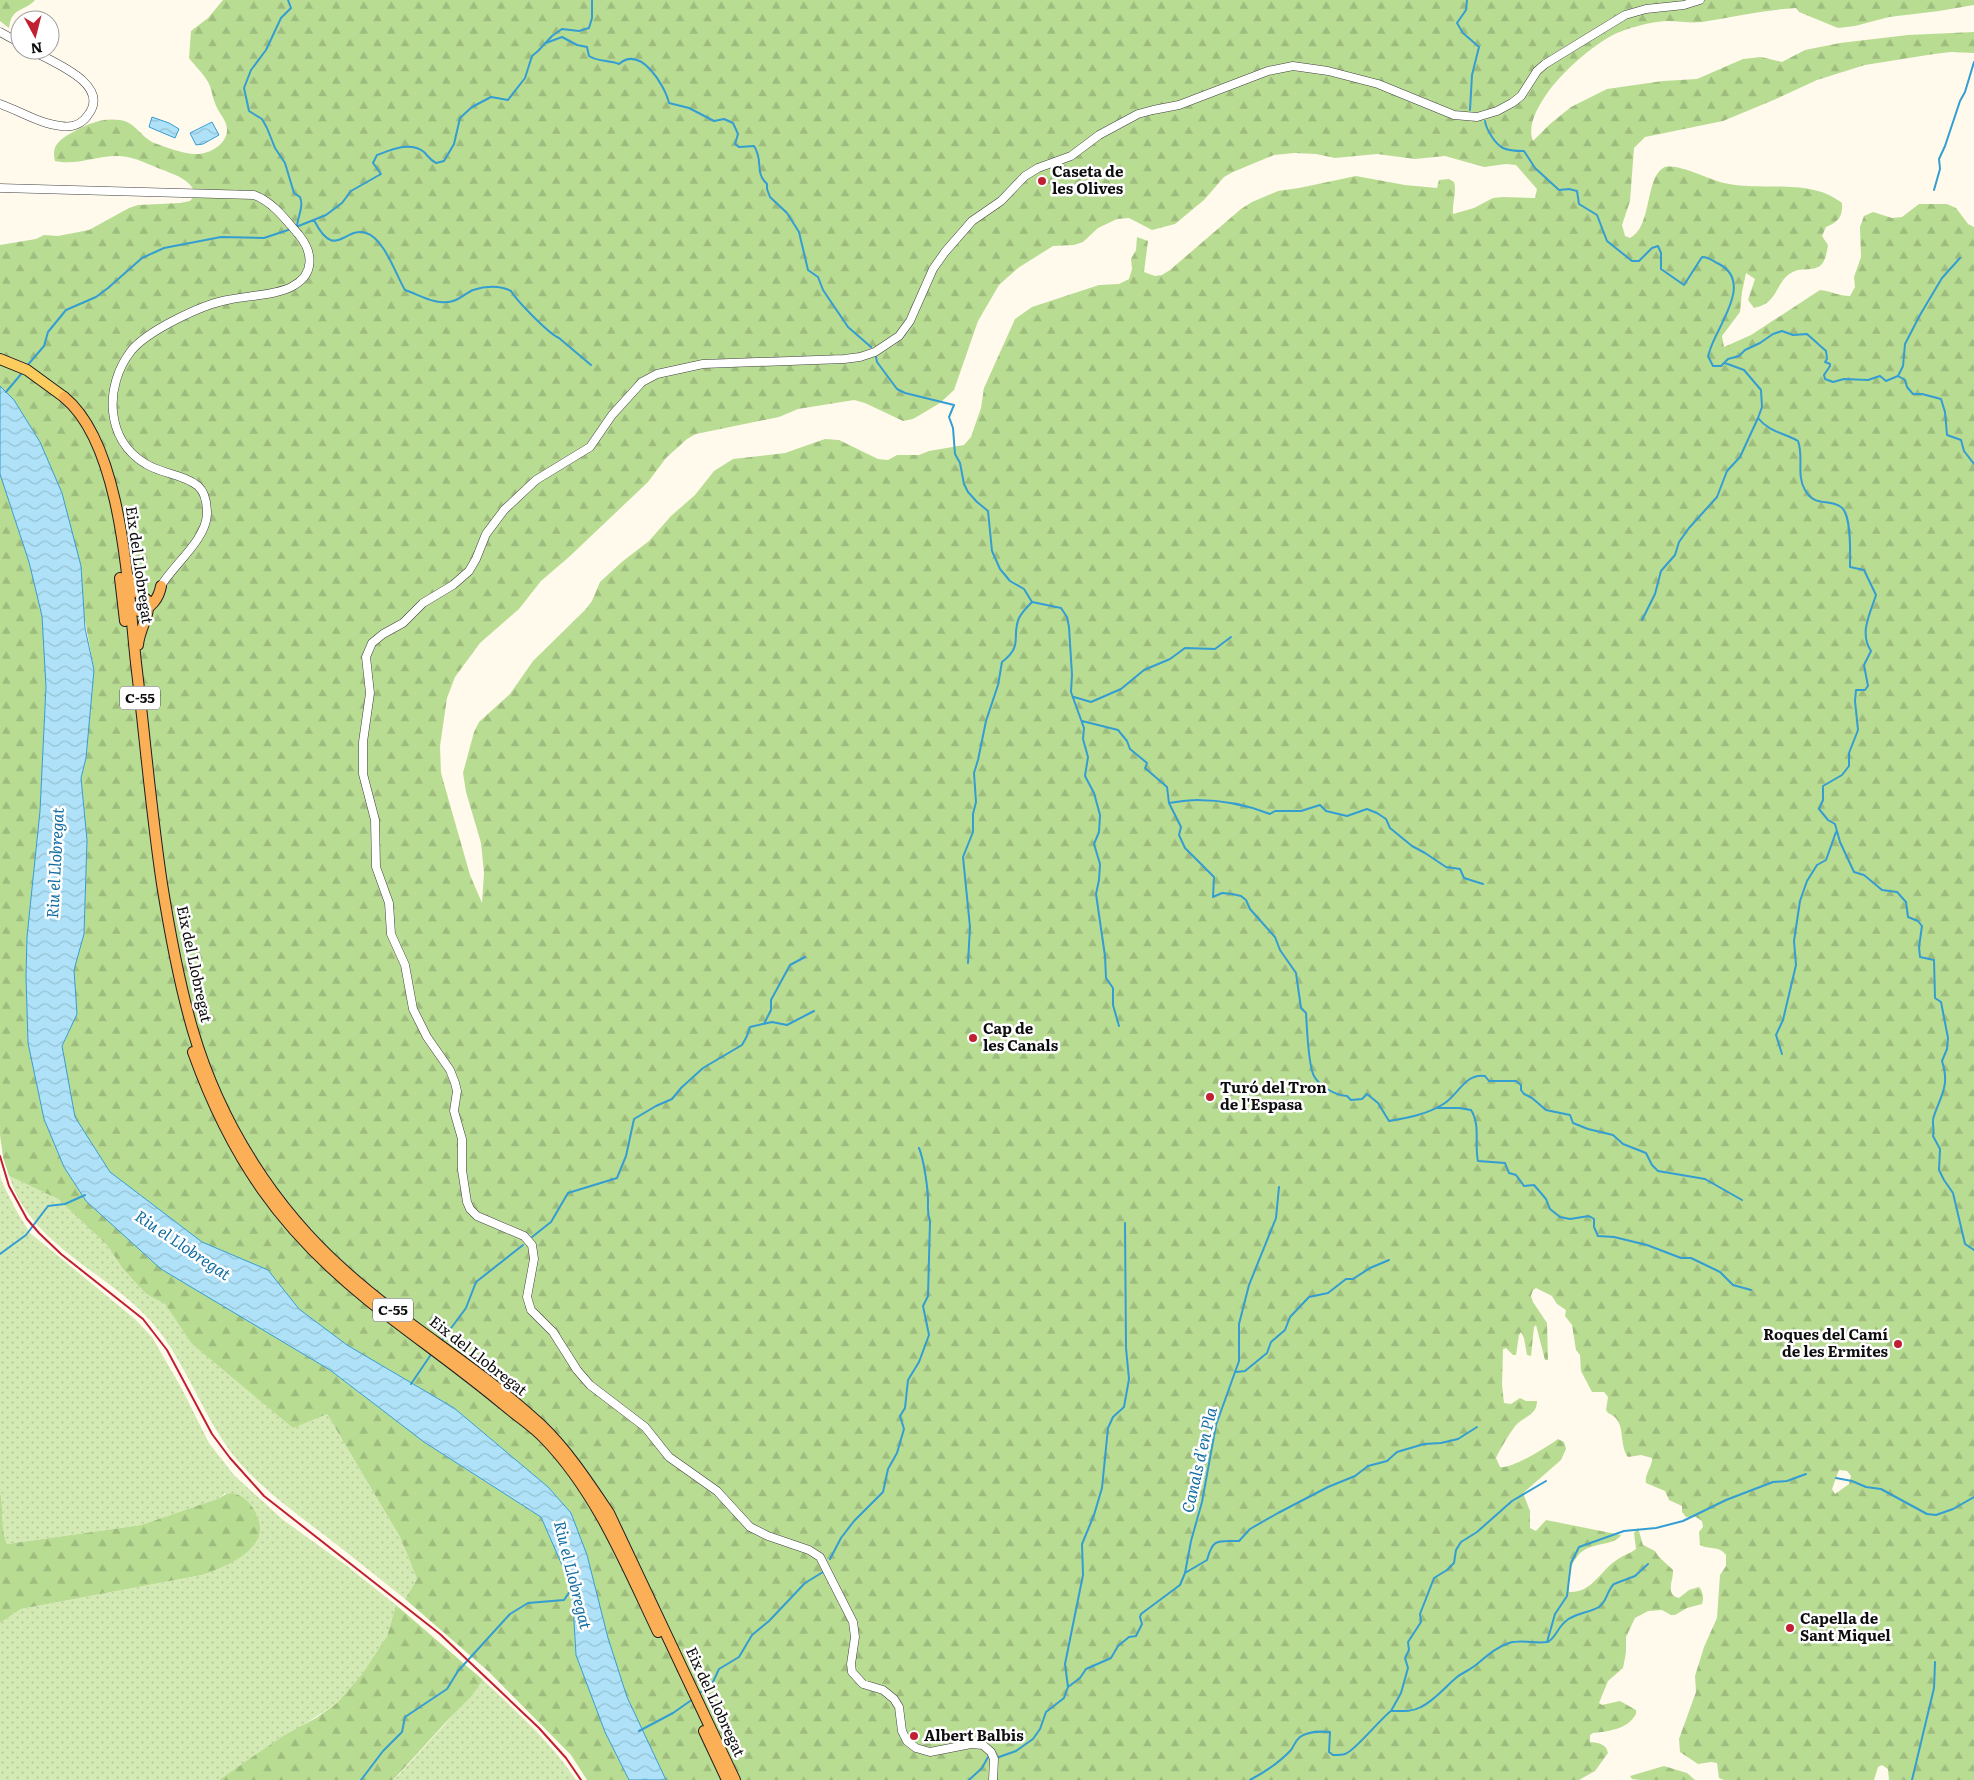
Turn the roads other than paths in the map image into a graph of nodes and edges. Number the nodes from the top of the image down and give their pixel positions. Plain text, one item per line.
1 (1700, 0) edge
2 (48, 60) edge
3 (0, 104) edge
4 (0, 188) edge
5 (0, 358) edge
6 (64, 397) junction
7 (117, 554) junction
8 (125, 564) junction
9 (161, 586) joint
10 (145, 600) junction
11 (130, 606) junction
12 (127, 640) junction
13 (137, 671) junction
14 (727, 1780) edge
15 (735, 1780) edge
16 (993, 1780) edge

1 - 16 street
2 - 3 street
4 - 9 street
5 - 6 main road, Eix del Llobregat / C-55
6 - 7 highway, Eix del Llobregat / C-55
6 - 8 highway, Eix del Llobregat / C-55
7 - 11 highway, C-55
7 - 12 highway, Eix del Llobregat / C-55
8 - 10 highway
8 - 11 highway, Eix del Llobregat / C-55
9 - 10 highway
10 - 11 highway
10 - 13 highway
11 - 12 highway, C-55
11 - 13 highway, Eix del Llobregat / C-55
12 - 14 highway, Eix del Llobregat / C-55
13 - 15 highway, Eix del Llobregat / C-55

